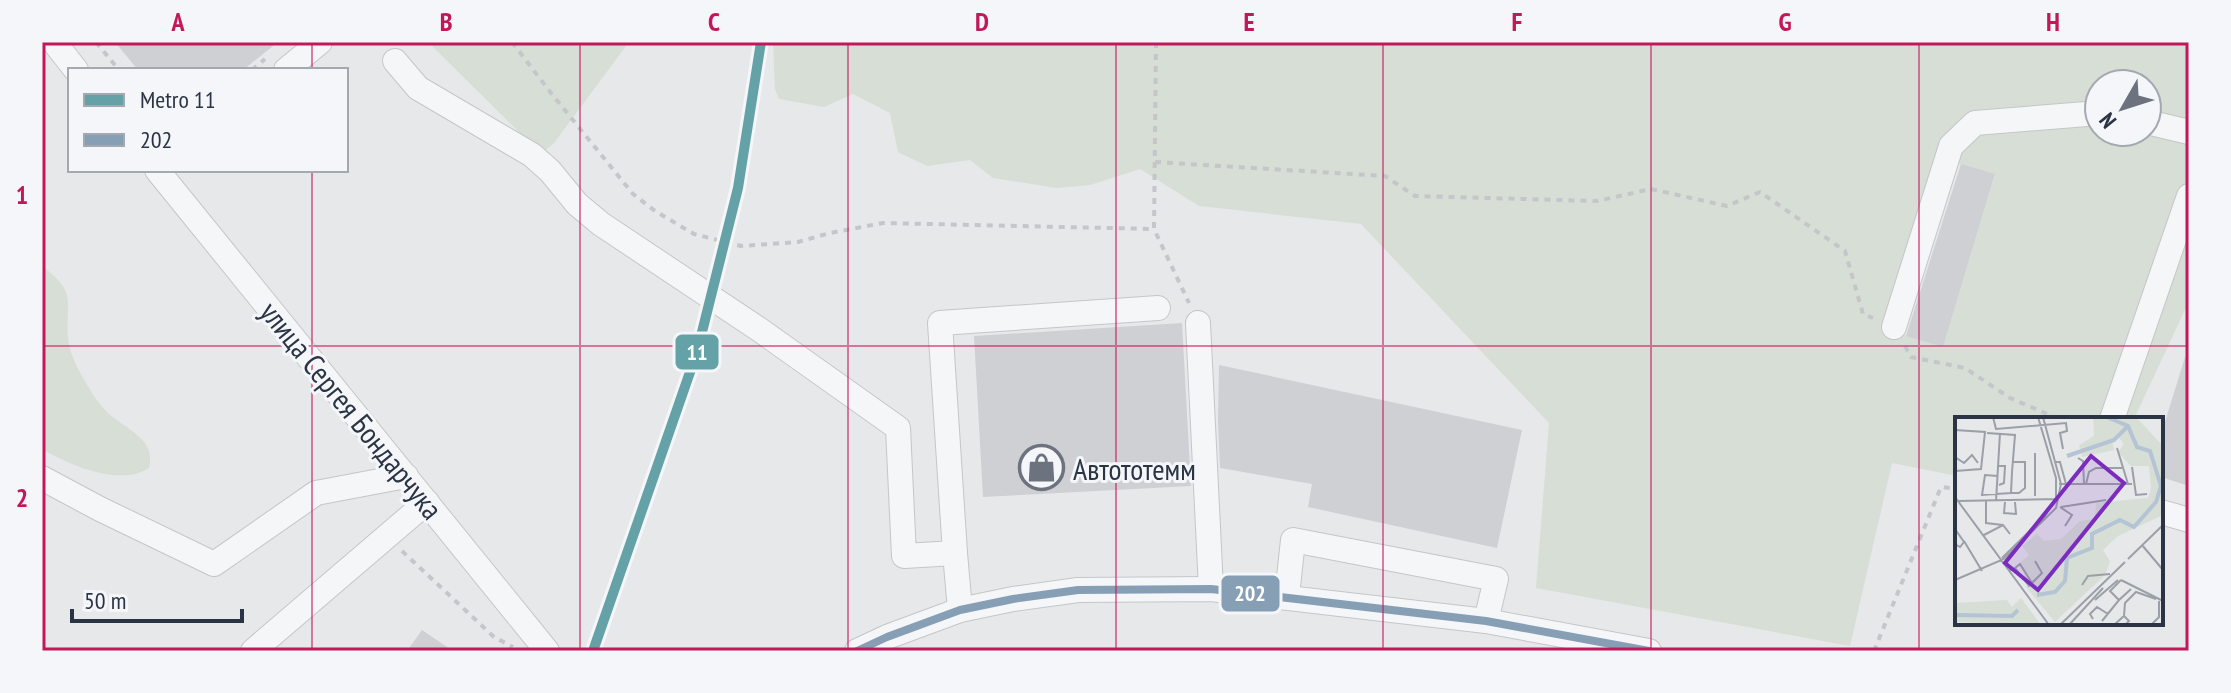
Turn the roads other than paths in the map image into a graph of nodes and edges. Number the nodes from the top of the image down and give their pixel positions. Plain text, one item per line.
1 (54, 42) edge
2 (320, 42) edge
3 (395, 61) dead end
4 (74, 68) edge
5 (288, 68) edge
6 (2083, 114) edge
7 (2163, 126) edge
8 (2189, 132) edge
9 (161, 172) edge
10 (2189, 196) edge
11 (1158, 308) dead end
12 (1198, 323) road end
13 (1894, 327) road end
14 (2113, 417) edge
15 (406, 476) junction
16 (42, 478) edge
17 (427, 502) junction
18 (2163, 513) edge
19 (2189, 520) edge
20 (955, 553) junction
21 (1211, 589) junction
22 (1287, 596) junction
23 (960, 610) junction
24 (1486, 621) junction
25 (860, 650) edge
26 (253, 651) edge
27 (547, 651) edge
28 (1649, 651) edge

1 - 4 street
2 - 5 street
3 - 20 street
6 - 13 street
7 - 8 street
9 - 15 street, улица Сергея Бондарчука
10 - 14 street
11 - 20 street
12 - 21 street
15 - 16 street
15 - 17 street, улица Сергея Бондарчука
17 - 26 street
17 - 27 street, улица Сергея Бондарчука
18 - 19 street
20 - 23 street
21 - 22 street
21 - 23 street
22 - 24 street
22 - 24 street
23 - 25 street
24 - 28 street

